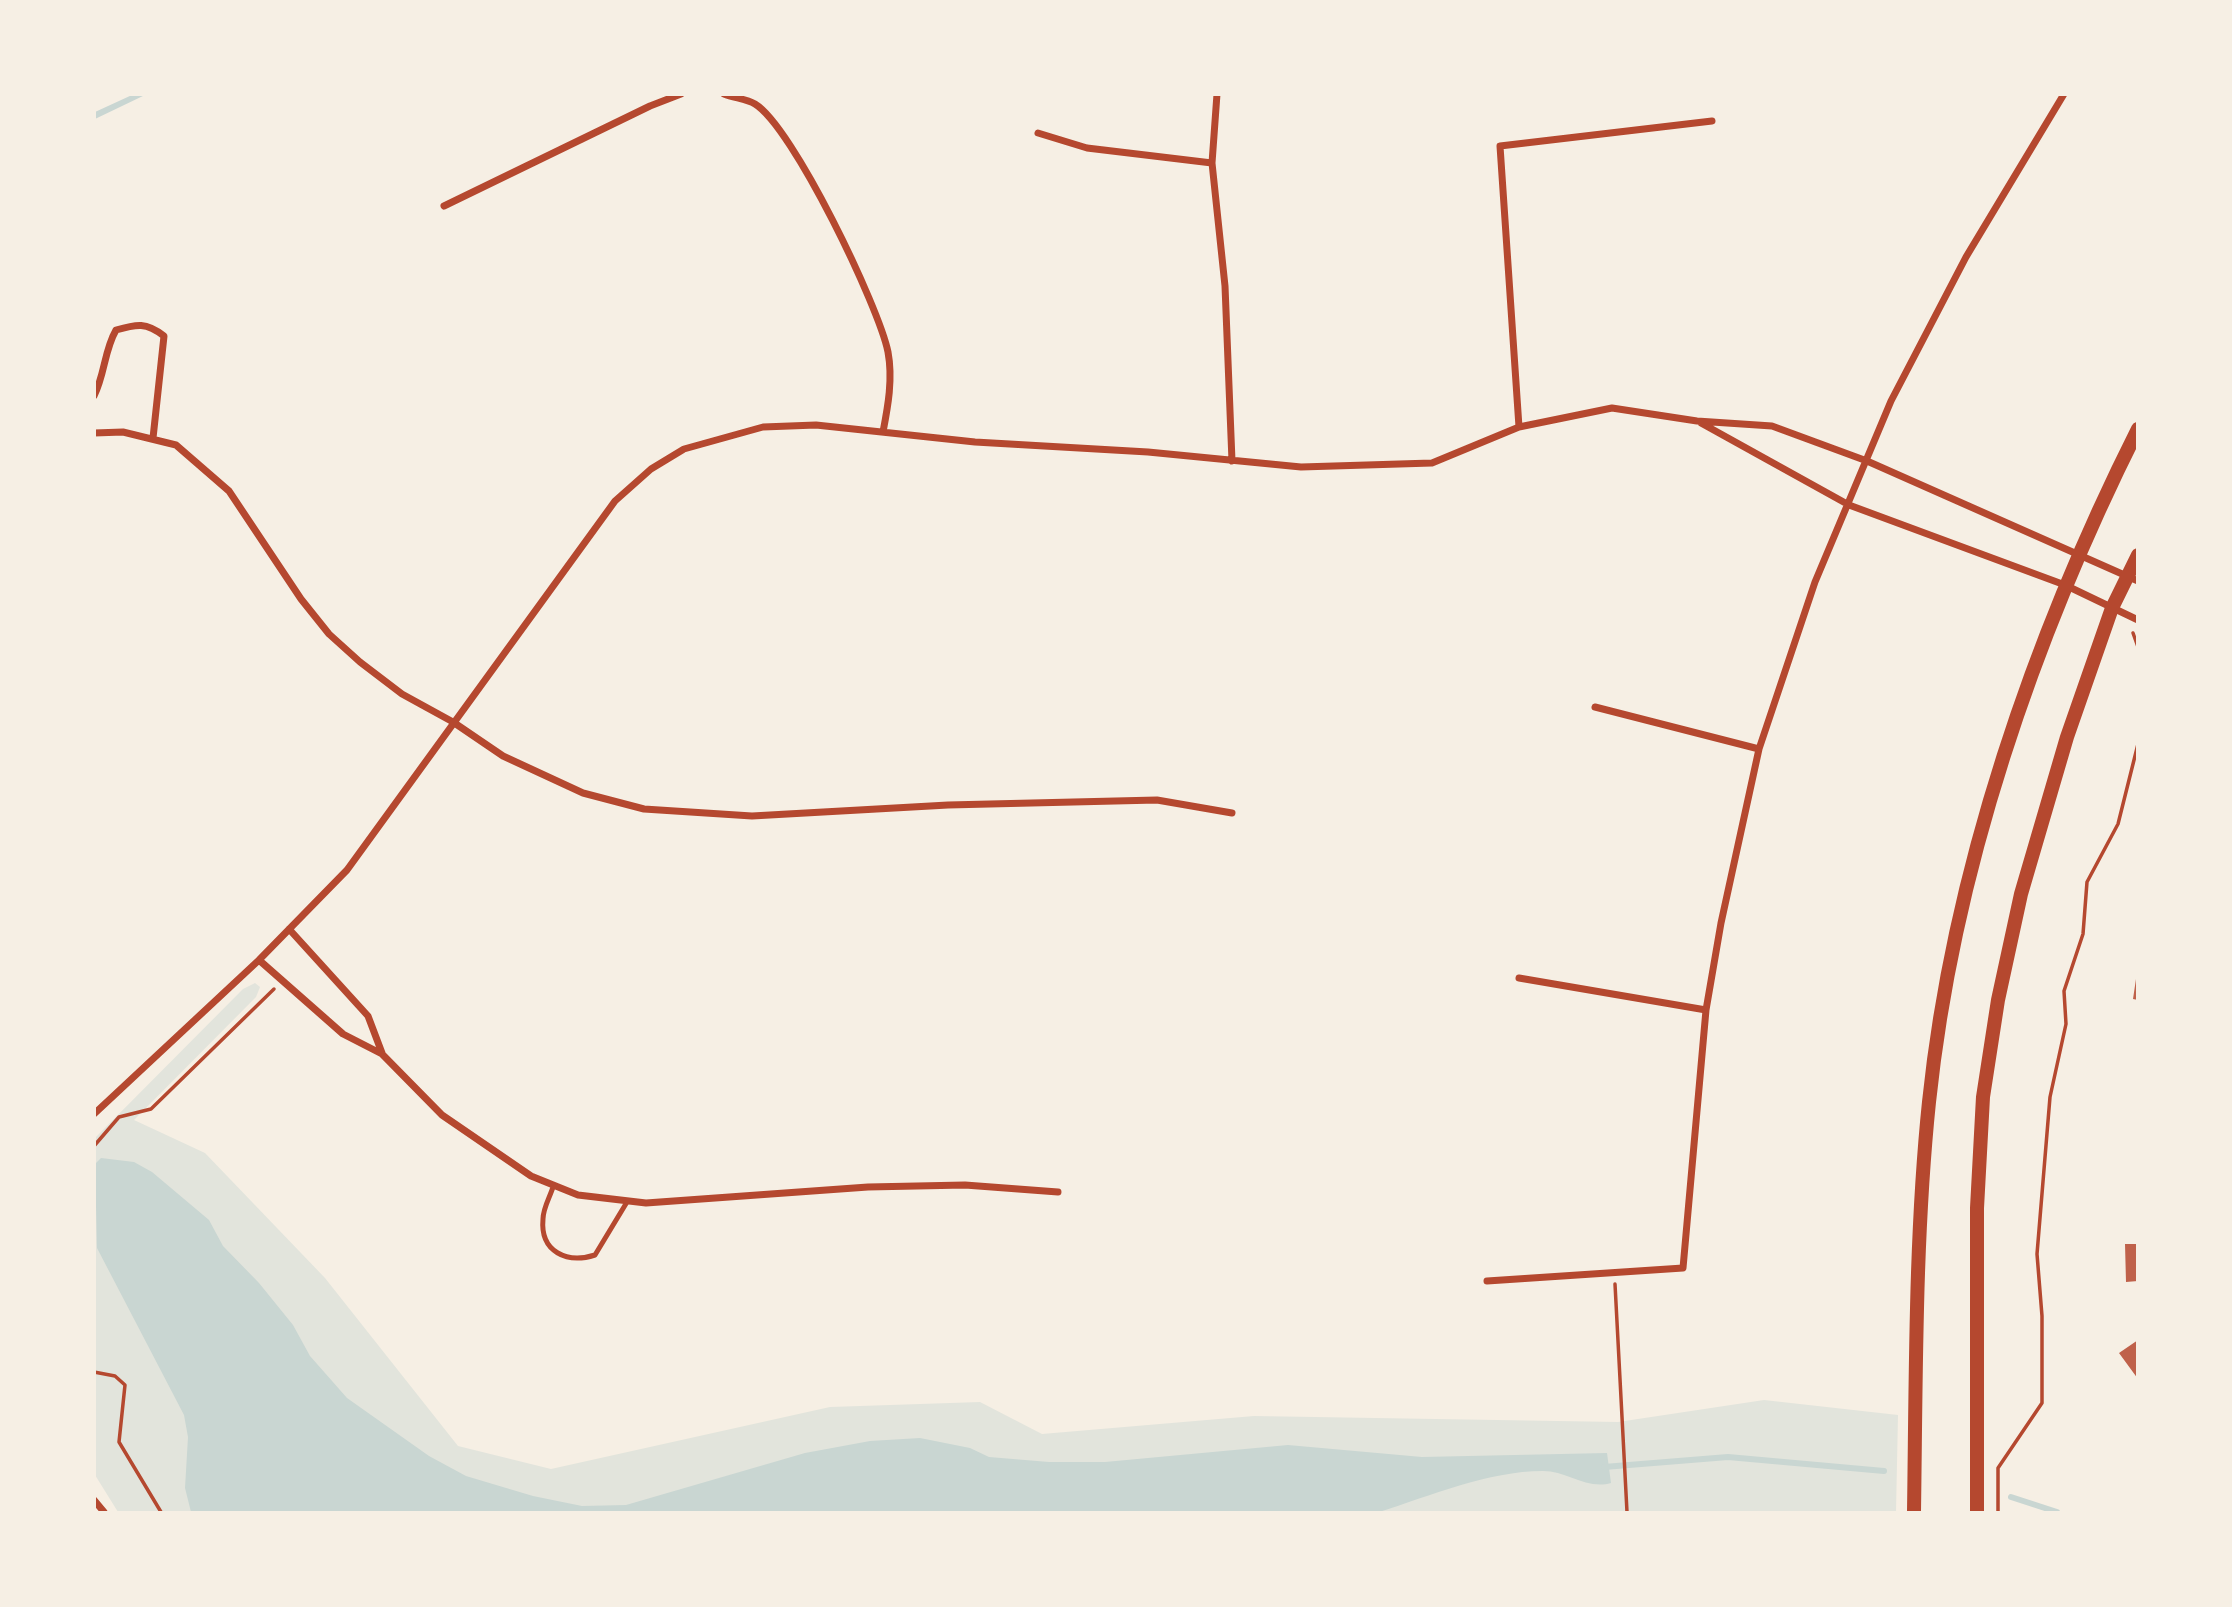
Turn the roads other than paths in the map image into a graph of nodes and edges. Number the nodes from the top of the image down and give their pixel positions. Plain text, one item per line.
1 (681, 94) edge
2 (724, 94) edge
3 (1217, 94) edge
4 (2064, 94) edge
5 (1712, 121) dead end
6 (1038, 133) dead end
7 (1212, 163) junction
8 (444, 206) dead end
9 (94, 397) edge
10 (1698, 421) junction
11 (1519, 427) junction
12 (2137, 429) edge
13 (883, 432) junction
14 (94, 433) edge
15 (153, 438) junction
16 (1232, 461) junction
17 (1867, 461) junction
18 (1849, 505) junction
19 (2079, 555) junction
20 (2137, 555) edge
21 (2132, 578) edge
22 (2065, 585) junction
23 (2112, 608) junction
24 (2137, 620) edge
25 (1595, 708) dead end
26 (453, 722) junction
27 (1759, 750) junction
28 (1232, 813) dead end
29 (289, 929) junction
30 (259, 960) junction
31 (1519, 978) dead end
32 (1706, 1010) junction
33 (382, 1054) junction
34 (94, 1114) edge
35 (553, 1187) junction
36 (1058, 1192) dead end
37 (627, 1202) junction
38 (1487, 1281) dead end
39 (94, 1500) edge
40 (104, 1513) edge
41 (1914, 1513) edge
42 (1977, 1513) edge

1 - 8 street
2 - 13 street
3 - 7 street
4 - 17 street
5 - 11 street
6 - 7 street
7 - 16 street
9 - 15 street
10 - 11 street
10 - 17 street
10 - 18 street
11 - 16 street
12 - 19 main road
13 - 16 street
13 - 26 street
14 - 15 street
15 - 26 street
17 - 18 street
17 - 19 street
18 - 22 street
18 - 27 street
19 - 21 street
19 - 22 main road
20 - 21 main road
21 - 23 main road
22 - 23 street
22 - 41 main road
23 - 24 street
23 - 42 main road
25 - 27 street
26 - 28 street
26 - 29 street
27 - 32 street
29 - 30 street
29 - 33 street
30 - 33 street
30 - 34 street
31 - 32 street
32 - 38 street
33 - 35 street
35 - 37 street
35 - 37 lane
36 - 37 street
39 - 40 street

